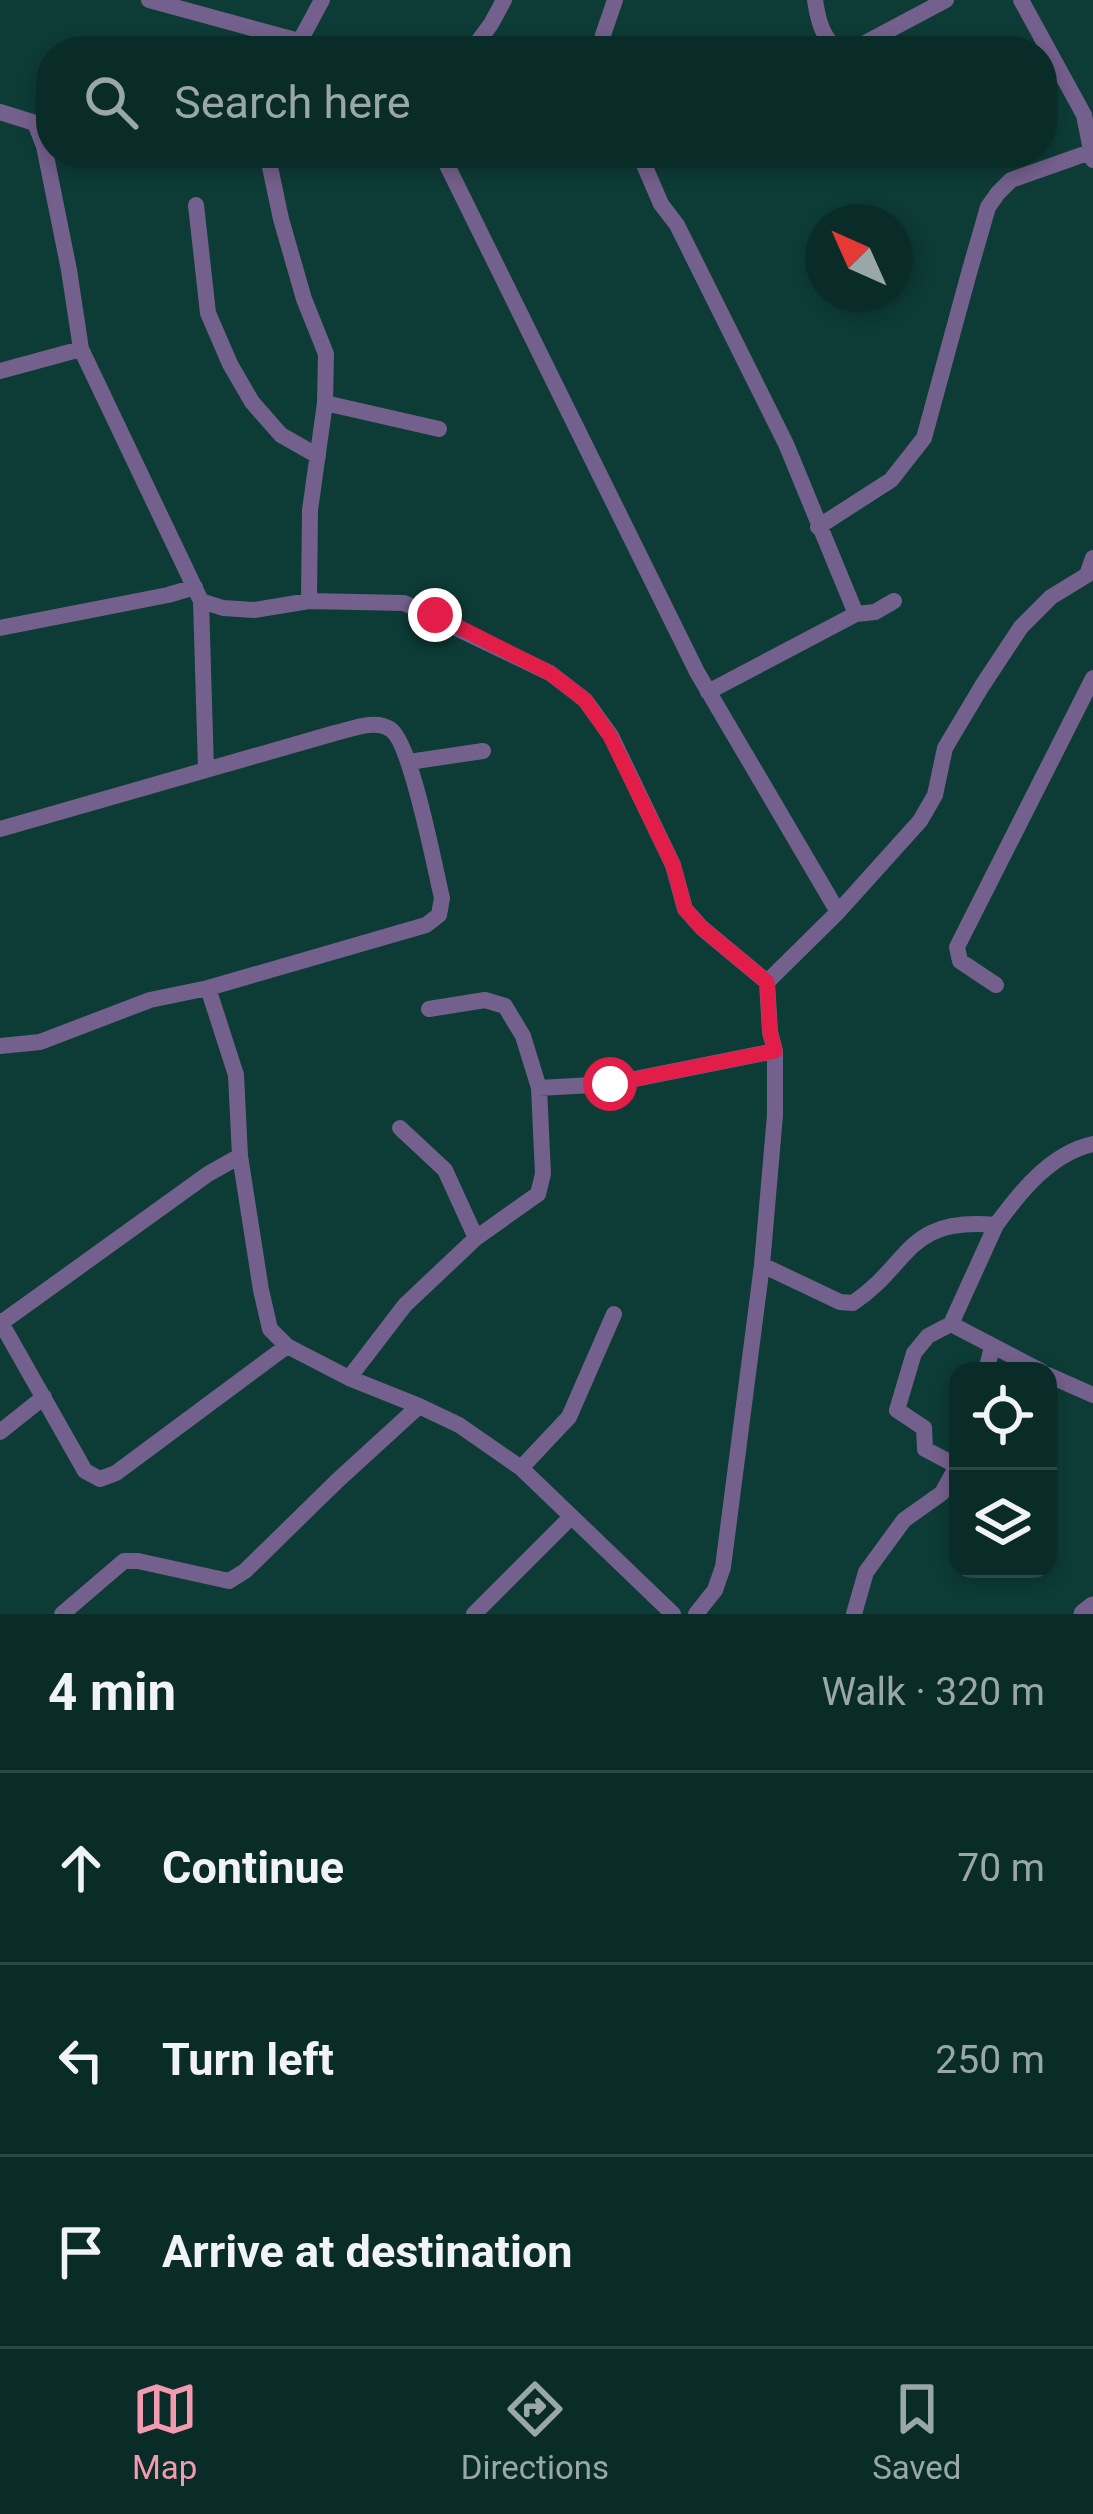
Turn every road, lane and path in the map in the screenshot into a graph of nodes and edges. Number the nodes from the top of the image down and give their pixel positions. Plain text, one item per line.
1 (149, 0) edge
2 (322, 0) edge
3 (504, 0) edge
4 (615, 0) edge
5 (815, 0) edge
6 (946, 0) edge
7 (1021, 0) edge
8 (265, 36) edge
9 (302, 36) edge
10 (482, 36) edge
11 (603, 36) edge
12 (826, 36) edge
13 (878, 36) edge
14 (1041, 36) edge
15 (1057, 66) edge
16 (0, 112) edge
17 (36, 126) edge
18 (1092, 155) edge
19 (1057, 166) edge
20 (49, 168) edge
21 (270, 168) edge
22 (448, 168) edge
23 (645, 168) edge
24 (1050, 168) edge
25 (196, 205) dead end
26 (81, 349) junction
27 (0, 371) edge
28 (325, 403) junction
29 (439, 429) dead end
30 (318, 456) junction
31 (818, 526) junction
32 (1091, 572) edge
33 (198, 594) junction
34 (309, 601) junction
35 (894, 601) dead end
36 (856, 614) junction
37 (0, 628) edge
38 (1093, 678) edge
39 (708, 692) junction
40 (483, 751) dead end
41 (409, 762) junction
42 (206, 770) junction
43 (0, 829) edge
44 (838, 912) junction
45 (767, 982) junction
46 (996, 985) dead end
47 (208, 988) junction
48 (429, 1010) dead end
49 (0, 1046) edge
50 (775, 1051) junction
51 (539, 1088) junction
52 (400, 1128) dead end
53 (1093, 1144) edge
54 (240, 1156) junction
55 (996, 1226) junction
56 (476, 1238) junction
57 (762, 1265) junction
58 (614, 1314) dead end
59 (1, 1322) edge
60 (951, 1324) junction
61 (287, 1346) junction
62 (992, 1346) junction
63 (988, 1362) edge
64 (1023, 1362) edge
65 (349, 1378) junction
66 (1057, 1379) edge
67 (1093, 1395) edge
68 (44, 1397) junction
69 (419, 1406) junction
70 (0, 1432) edge
71 (949, 1461) edge
72 (521, 1468) junction
73 (955, 1470) edge
74 (570, 1517) junction
75 (1093, 1607) edge
76 (62, 1614) edge
77 (474, 1614) edge
78 (673, 1614) edge
79 (696, 1614) edge
80 (854, 1614) edge
81 (1084, 1614) edge

1 - 8 street
2 - 9 street
3 - 10 street
4 - 11 street
5 - 12 street
6 - 13 street
7 - 14 street
15 - 18 street
16 - 17 street
18 - 19 street
20 - 26 street
21 - 28 street
22 - 39 street
23 - 31 street
24 - 31 street
25 - 30 street
26 - 27 street
26 - 33 street
28 - 29 street
28 - 30 street
30 - 34 street
31 - 36 street
32 - 44 street
33 - 34 street
33 - 37 street
33 - 42 street
34 - 45 street
35 - 36 street
36 - 39 street
38 - 46 street
39 - 44 street
40 - 41 street
41 - 42 street
41 - 47 street
42 - 43 street
44 - 45 street
45 - 50 street
47 - 49 street
47 - 54 street
48 - 51 street
50 - 51 street
50 - 57 street
51 - 56 street
52 - 56 street
53 - 55 street
54 - 59 street
54 - 61 street
55 - 57 street
55 - 60 street
56 - 65 street
57 - 79 street
58 - 72 street
59 - 68 street
60 - 62 street
60 - 71 street
61 - 65 street
61 - 68 street
62 - 63 street
62 - 64 street
65 - 69 street
66 - 67 street
68 - 70 street
69 - 72 street
69 - 76 street
72 - 74 street
73 - 80 street
74 - 77 street
74 - 78 street
75 - 81 street

